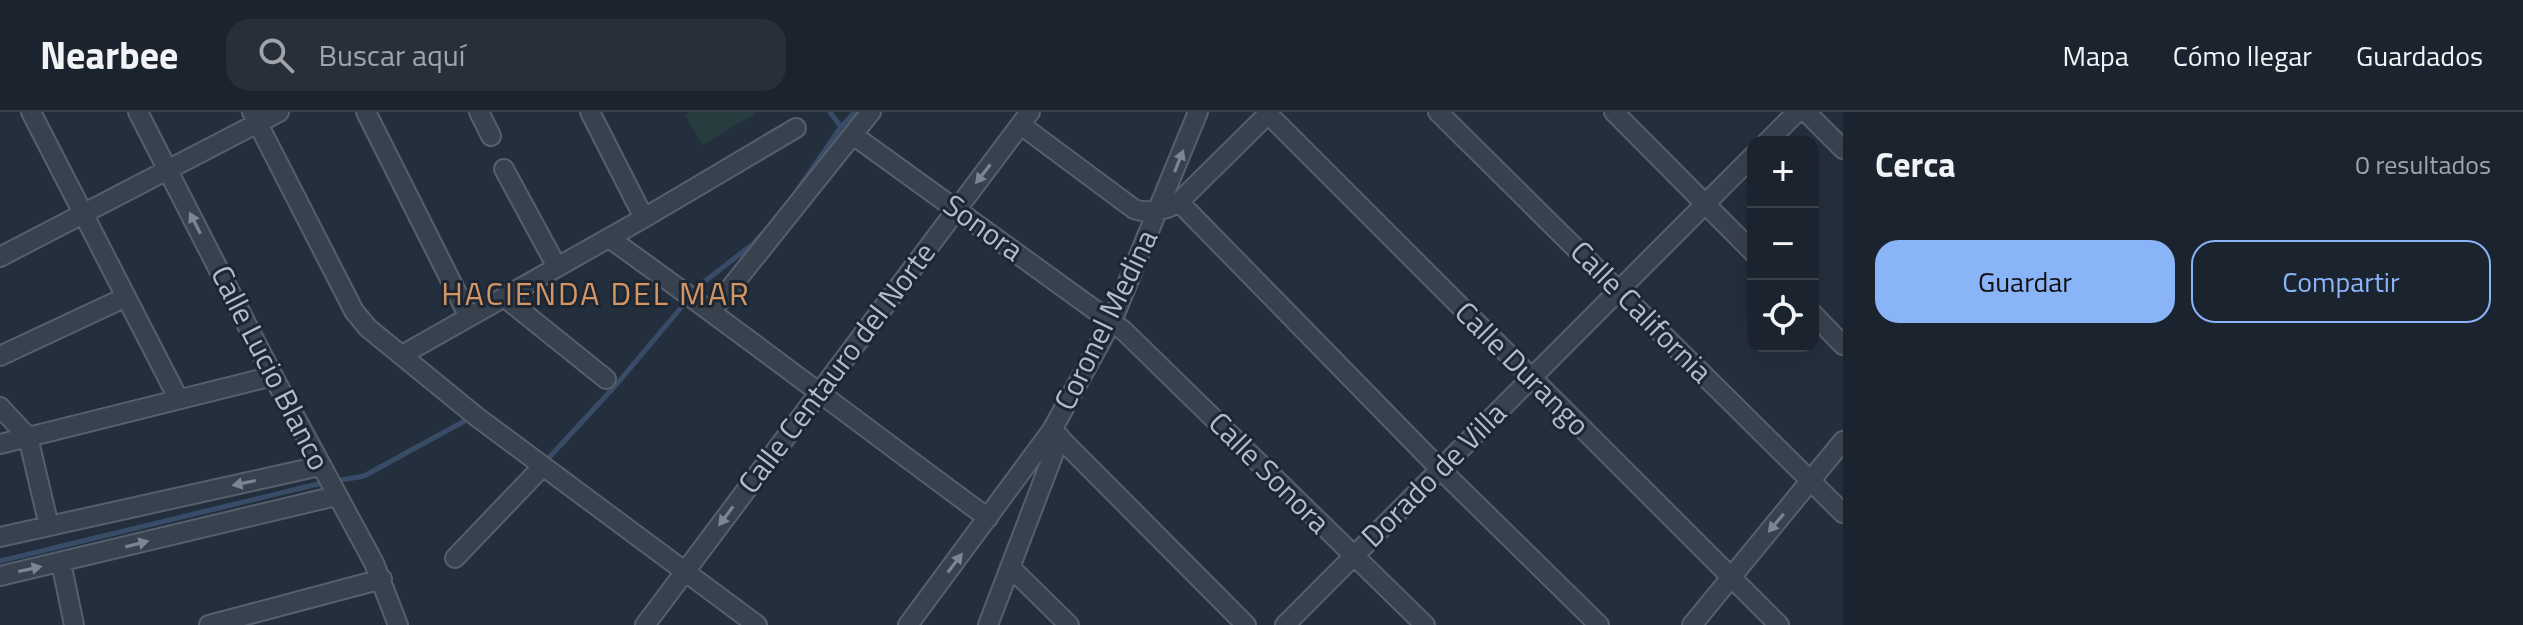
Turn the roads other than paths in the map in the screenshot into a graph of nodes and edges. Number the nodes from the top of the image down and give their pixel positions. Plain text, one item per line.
1 (31, 112) edge
2 (138, 112) edge
3 (279, 112) edge
4 (366, 112) edge
5 (479, 112) edge
6 (590, 112) edge
7 (871, 112) edge
8 (1198, 112) edge
9 (1438, 112) edge
10 (1614, 112) edge
11 (1797, 112) edge
12 (1806, 112) edge
13 (1268, 113) edge
14 (254, 117) edge
15 (1026, 118) edge
16 (796, 128) dead end
17 (853, 135) junction
18 (491, 136) dead end
19 (1773, 136) edge
20 (1843, 149) edge
21 (1747, 162) edge
22 (504, 169) dead end
23 (169, 170) junction
24 (1179, 202) junction
25 (1706, 204) junction
26 (956, 209) junction
27 (1159, 209) junction
28 (83, 214) junction
29 (644, 218) junction
30 (609, 238) junction
31 (1747, 246) edge
32 (0, 257) edge
33 (557, 267) junction
34 (1618, 290) junction
35 (126, 297) junction
36 (504, 297) junction
37 (709, 309) junction
38 (469, 317) junction
39 (1819, 320) edge
40 (1112, 321) junction
41 (1843, 345) edge
42 (402, 355) junction
43 (0, 356) edge
44 (273, 376) junction
45 (606, 379) dead end
46 (1530, 379) junction
47 (819, 394) junction
48 (178, 398) junction
49 (0, 407) edge
50 (1056, 433) junction
51 (28, 437) junction
52 (1843, 441) edge
53 (0, 444) edge
54 (320, 466) junction
55 (543, 466) junction
56 (1440, 469) junction
57 (1811, 481) junction
58 (336, 496) junction
59 (1843, 513) edge
60 (988, 518) junction
61 (49, 526) junction
62 (0, 537) edge
63 (1354, 556) junction
64 (455, 558) dead end
65 (61, 562) junction
66 (1010, 567) junction
67 (685, 571) junction
68 (0, 576) edge
69 (1731, 577) junction
70 (382, 579) junction
71 (74, 625) edge
72 (209, 625) edge
73 (398, 625) edge
74 (645, 625) edge
75 (757, 625) edge
76 (908, 625) edge
77 (988, 625) edge
78 (1069, 625) edge
79 (1246, 625) edge
80 (1285, 625) edge
81 (1425, 625) edge
82 (1599, 625) edge
83 (1692, 625) edge
84 (1779, 625) edge

1 - 28 street
2 - 23 street, Calle Lucio Blanco
3 - 14 street
4 - 38 street
5 - 18 street
6 - 29 street
7 - 17 street
27 -> 8 street, Coronel Medina
9 - 34 street, Calle California
10 - 25 street
11 - 19 street
12 - 20 street
13 - 24 street
13 - 46 street, Calle Durango
14 - 23 street
14 - 42 street
15 -> 26 street, Calle Centauro del Norte
15 - 27 street
16 - 29 street
17 - 26 street, Sonora
17 - 37 street
21 - 25 street, Dorado de Villa
22 - 33 street
23 - 28 street
44 -> 23 street, Calle Lucio Blanco
24 - 27 street
24 - 56 street
25 - 31 street
25 - 34 street, Dorado de Villa
26 - 40 street, Sonora
26 - 47 street, Calle Centauro del Norte
27 - 40 street, Coronel Medina
28 - 32 street
28 - 35 street
29 - 30 street
30 - 33 street
30 - 37 street
33 - 36 street
34 - 46 street, Dorado de Villa
34 - 57 street, Calle California
35 - 43 street
35 - 48 street
36 - 38 street
36 - 45 street
37 - 47 street
38 - 42 street
39 - 41 street
40 - 50 street, Coronel Medina
40 - 63 street, Calle Sonora
42 - 55 street
44 - 48 street
44 - 54 street, Calle Lucio Blanco
46 - 56 street, Dorado de Villa
46 - 69 street, Calle Durango
47 - 60 street
47 -> 67 street, Calle Centauro del Norte
48 - 51 street
49 - 51 street
50 - 60 street
50 - 66 street
50 - 79 street
51 - 53 street
51 - 61 street
52 - 57 street
54 - 58 street, Calle Lucio Blanco
54 -> 61 street
55 - 64 street
55 - 67 street
56 - 63 street, Dorado de Villa
56 - 82 street
57 - 59 street, Calle California
57 -> 69 street
65 -> 58 street
58 - 70 street, Calle Lucio Blanco
76 -> 60 street
61 - 62 street
63 - 80 street, Dorado de Villa
63 - 81 street, Calle Sonora
68 -> 65 street
65 - 71 street
66 - 77 street
66 - 78 street
67 - 74 street, Calle Centauro del Norte
67 - 75 street
69 - 83 street
69 - 84 street, Calle Durango
70 - 72 street
70 - 73 street, Calle Lucio Blanco

